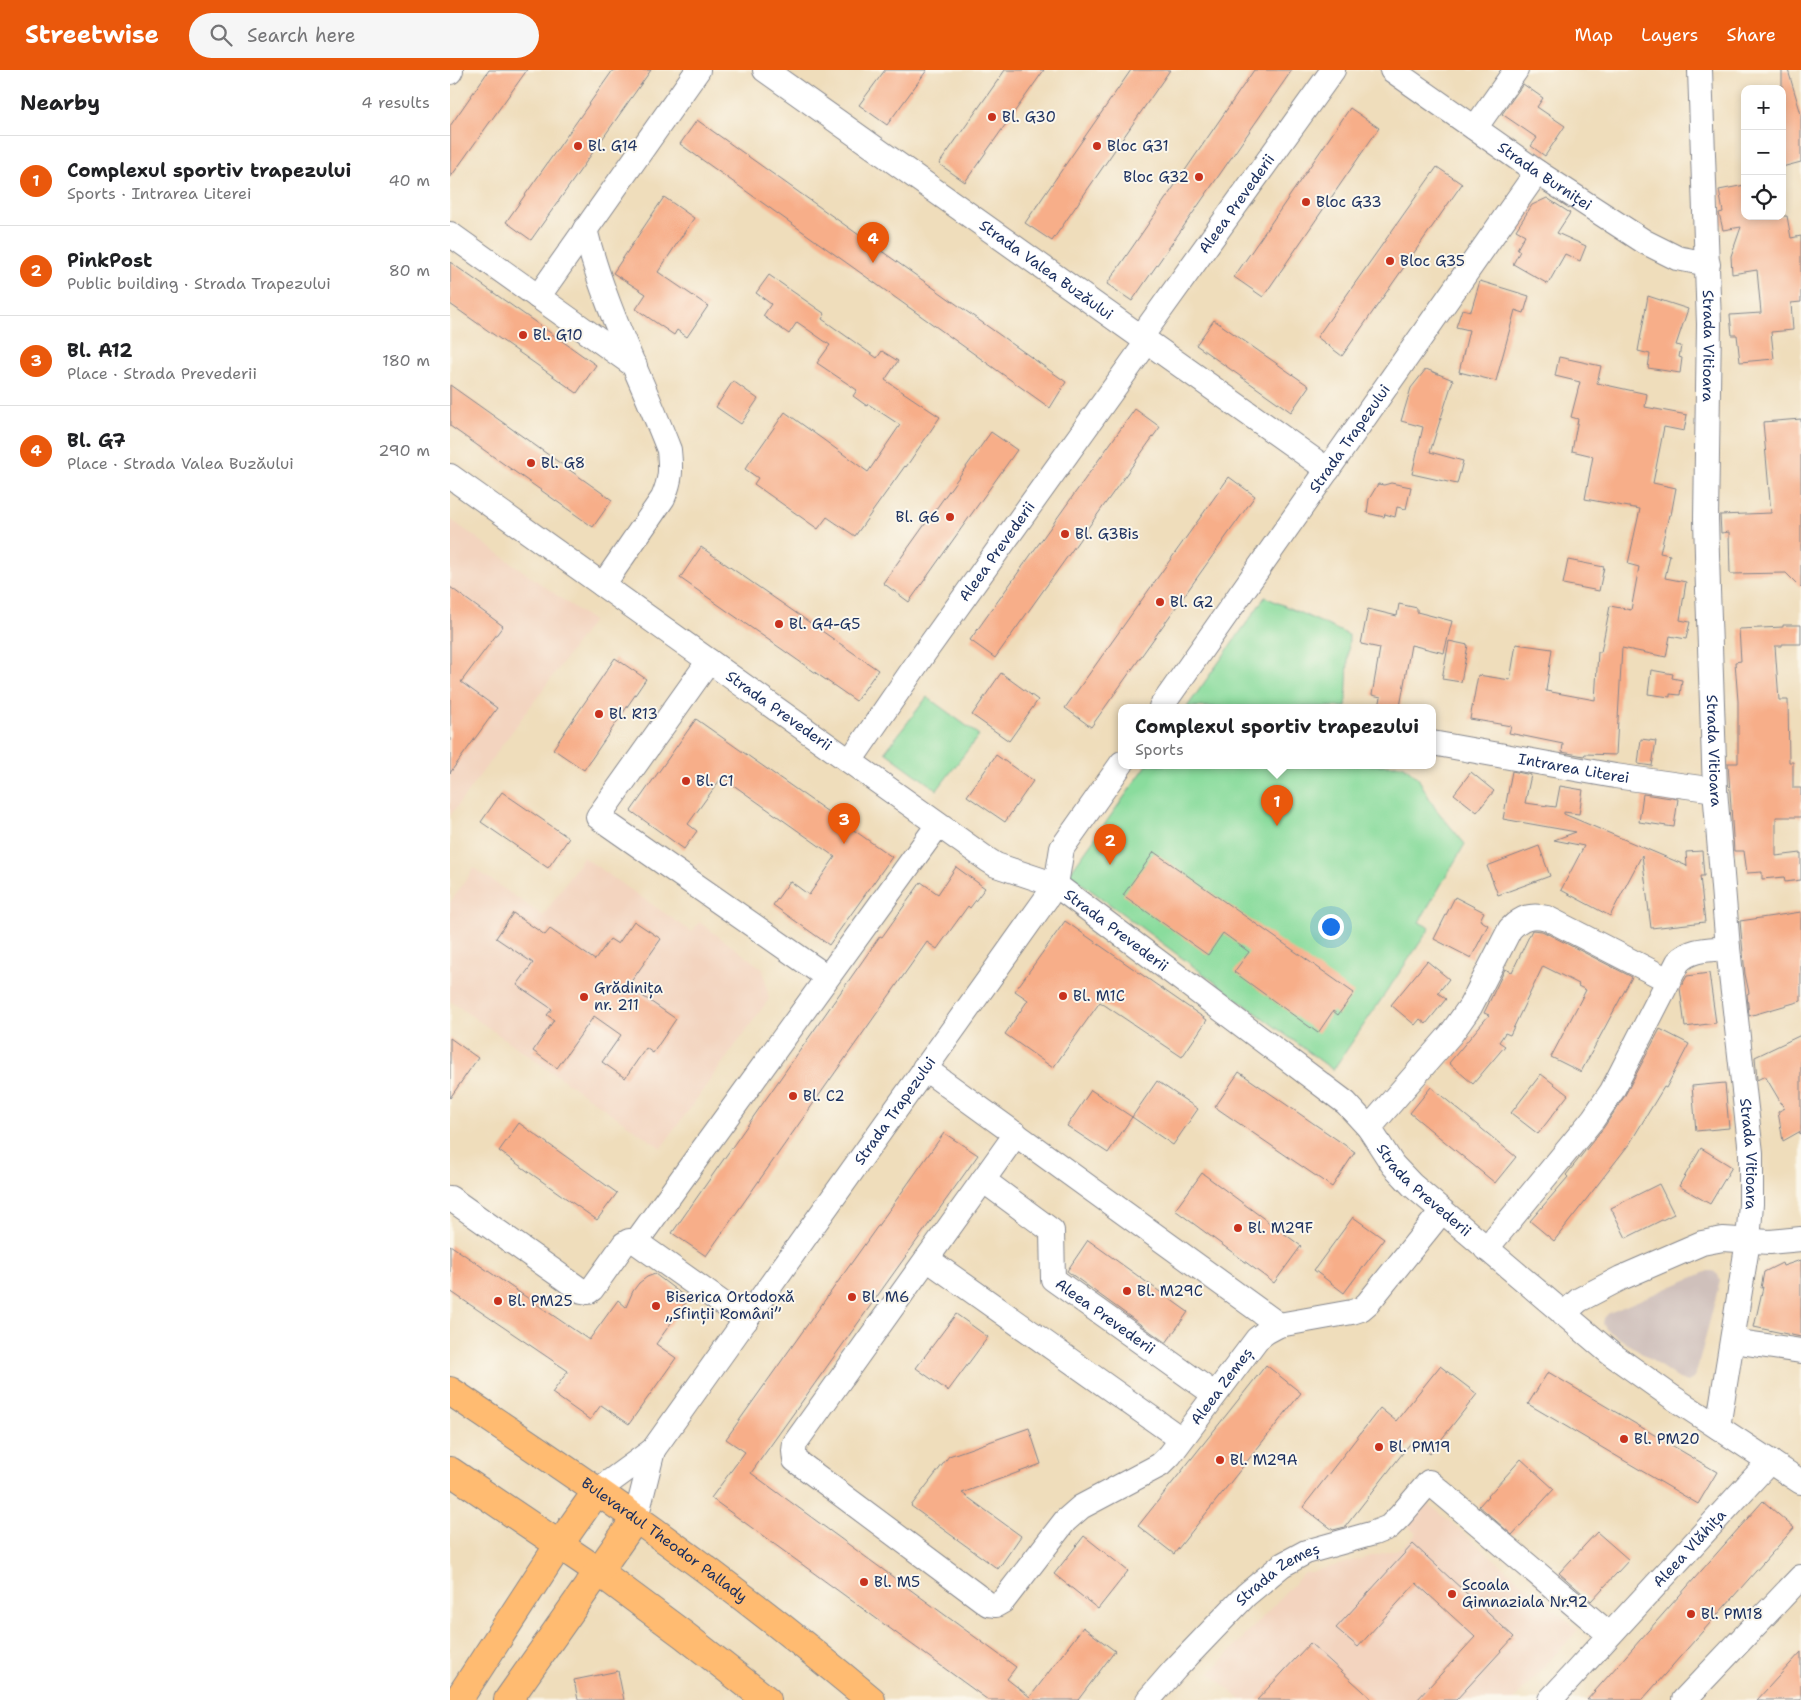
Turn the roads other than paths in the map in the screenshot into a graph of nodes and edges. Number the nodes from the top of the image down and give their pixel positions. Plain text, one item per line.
1 (698, 70) edge
2 (765, 70) edge
3 (1333, 70) edge
4 (1392, 70) edge
5 (1516, 70) edge
6 (1700, 70) edge
7 (1475, 128) junction
8 (1537, 172) junction
9 (585, 229) junction
10 (450, 234) edge
11 (1708, 264) junction
12 (538, 297) junction
13 (1144, 340) junction
14 (635, 366) junction
15 (1328, 470) junction
16 (450, 476) edge
17 (602, 585) junction
18 (709, 661) junction
19 (1164, 704) edge
20 (1436, 744) edge
21 (850, 761) junction
22 (1118, 769) edge
23 (1716, 790) junction
24 (938, 825) junction
25 (1056, 885) junction
26 (1728, 948) junction
27 (828, 977) junction
28 (1668, 980) junction
29 (924, 1068) junction
30 (1370, 1128) junction
31 (1016, 1134) junction
32 (983, 1180) junction
33 (450, 1198) edge
34 (1442, 1211) junction
35 (1801, 1239) edge
36 (1748, 1241) junction
37 (636, 1242) junction
38 (1486, 1249) junction
39 (927, 1259) junction
40 (1562, 1314) junction
41 (746, 1320) junction
42 (1279, 1325) junction
43 (1733, 1341) junction
44 (1801, 1351) edge
45 (450, 1391) edge
46 (1214, 1394) junction
47 (1718, 1427) junction
48 (1181, 1439) junction
49 (653, 1450) junction
50 (1770, 1461) junction
51 (450, 1471) edge
52 (1801, 1482) edge
53 (597, 1491) junction
54 (636, 1518) junction
55 (559, 1545) junction
56 (598, 1571) junction
57 (1801, 1577) edge
58 (1609, 1634) junction
59 (1697, 1696) edge
60 (458, 1700) edge
61 (508, 1700) edge
62 (767, 1700) edge
63 (871, 1700) edge
64 (1148, 1700) edge
65 (1550, 1700) edge

1 - 9 street
2 - 13 street, Strada Valea Buzăului
3 - 13 street, Aleea Prevederii
4 - 7 street, Strada Burniței
5 - 7 street
6 - 11 street, Strada Vitioara
7 - 8 street, Strada Burniței
8 - 11 street, Strada Burniței
8 - 15 street, Strada Trapezului
9 - 12 street
9 - 14 street
10 - 12 street
11 - 23 street, Strada Vitioara
12 - 14 street
13 - 15 street, Strada Valea Buzăului
13 - 21 street, Aleea Prevederii
14 - 17 street
15 - 19 street, Strada Trapezului
16 - 17 street, Strada Prevederii
17 - 18 street, Strada Prevederii
18 - 21 street, Strada Prevederii
18 - 27 street
20 - 23 street, Intrarea Literei
21 - 24 street, Strada Prevederii
22 - 25 street, Strada Trapezului
23 - 26 street, Strada Vitioara
24 - 25 street, Strada Prevederii
24 - 27 street
25 - 29 street, Strada Trapezului
25 - 30 street, Strada Prevederii
26 - 28 street, Strada Prevederii
26 - 36 street, Strada Vitioara
27 - 37 street
28 - 30 street
28 - 38 street, Strada Prevederii
29 - 31 street
29 - 41 street, Strada Trapezului
30 - 34 street, Strada Prevederii
31 - 32 street
31 - 42 street
32 - 39 street
32 - 46 street, Aleea Prevederii
33 - 37 street
34 - 38 street, Strada Prevederii
34 - 42 street, Aleea Zemeș
35 - 36 street
36 - 40 street
36 - 43 street, Strada Vitioara
37 - 41 street
38 - 40 street, Strada Prevederii
39 - 48 street
39 - 48 street, Aleea Zemeș
40 - 47 street, Strada Prevederii
41 - 49 street, Strada Trapezului
42 - 46 street, Aleea Zemeș
43 - 44 street
43 - 47 street, Strada Vitioara
45 - 53 main road, Bulevardul Theodor Pallady
46 - 48 street, Aleea Zemeș
47 - 50 street, Strada Prevederii
49 - 53 street, Strada Trapezului
49 - 54 street, Strada Trapezului
50 - 52 street, Strada Prevederii
50 - 58 street, Aleea Vlăhița
51 - 55 main road
53 - 54 main road, Bulevardul Theodor Pallady
53 - 55 main road
54 - 56 main road
54 - 63 main road, Bulevardul Theodor Pallady
55 - 56 main road
55 - 60 main road
56 - 61 main road
56 - 62 main road
57 - 59 street
58 - 64 street, Strada Zemeș
58 - 65 street, Aleea Vlăhița

